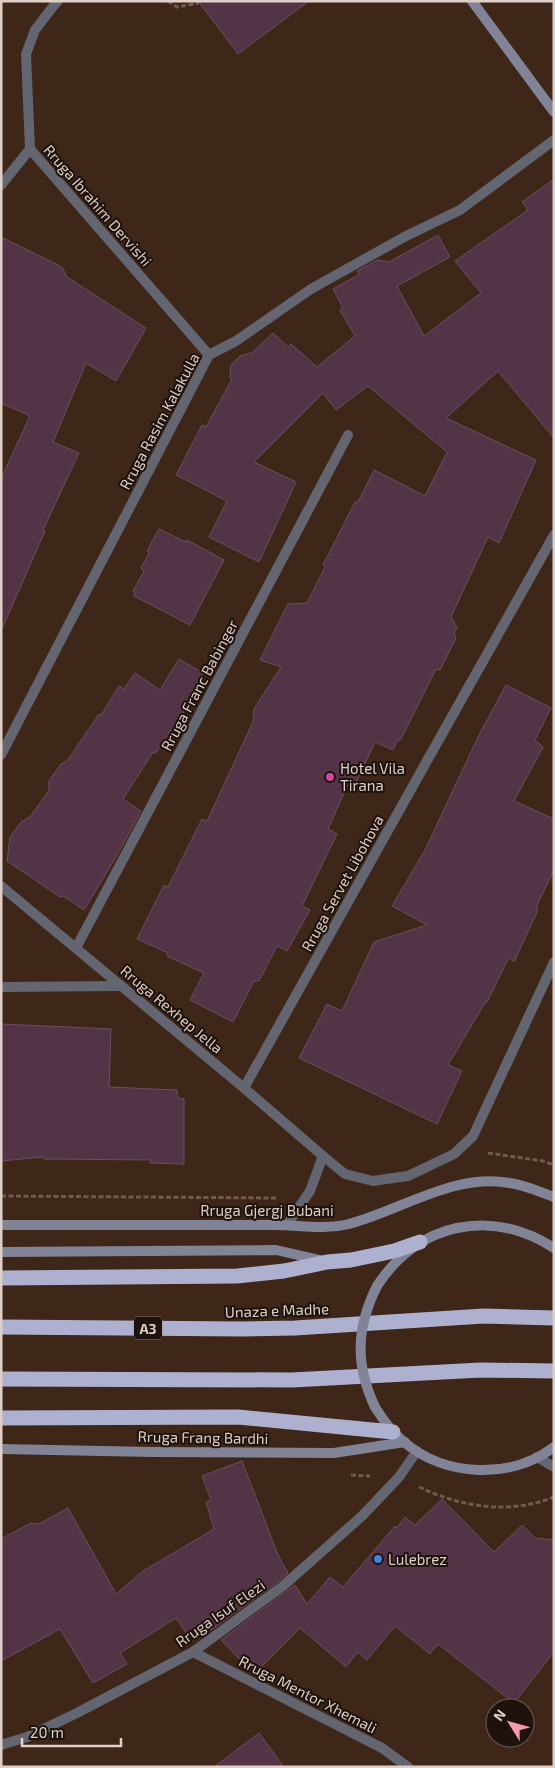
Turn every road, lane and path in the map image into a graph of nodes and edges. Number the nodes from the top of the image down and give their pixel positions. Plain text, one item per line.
1 (58, 1) edge
2 (168, 1) edge
3 (472, 1) edge
4 (199, 3) dead end
5 (554, 112) edge
6 (554, 140) edge
7 (30, 149) junction
8 (1, 185) edge
9 (209, 356) junction
10 (348, 435) dead end
11 (554, 535) edge
12 (1, 755) edge
13 (1, 886) edge
14 (76, 948) junction
15 (554, 962) edge
16 (121, 986) junction
17 (1, 987) edge
18 (244, 1088) junction
19 (454, 1154) junction
20 (322, 1156) junction
21 (554, 1165) edge
22 (1, 1196) edge
23 (554, 1197) edge
24 (286, 1198) dead end
25 (1, 1225) edge
26 (287, 1225) junction
27 (541, 1240) junction
28 (420, 1242) junction
29 (554, 1242) edge
30 (554, 1248) edge
31 (1, 1252) edge
32 (327, 1262) junction
33 (1, 1278) edge
34 (554, 1318) edge
35 (1, 1327) edge
36 (554, 1371) edge
37 (1, 1379) edge
38 (1, 1418) edge
39 (393, 1432) junction
40 (405, 1442) junction
41 (1, 1448) edge
42 (553, 1448) edge
43 (417, 1451) junction
44 (537, 1457) junction
45 (554, 1467) edge
46 (193, 1652) junction
47 (1, 1745) edge
48 (408, 1767) edge

1 - 7 street, Rruga Ibrahim Dervishi
2 - 4 path
3 - 5 main road
6 - 9 street, Rruga Rasim Kalakulla
7 - 8 street
7 - 9 street, Rruga Ibrahim Dervishi
9 - 12 street, Rruga Rasim Kalakulla
10 - 14 street, Rruga Franc Babinger
11 - 18 street, Rruga Servet Libohova
13 - 14 street, Rruga Rexhep Jella
14 - 16 street, Rruga Rexhep Jella
15 - 19 street
16 - 17 street
16 - 18 street, Rruga Rexhep Jella
18 - 20 street, Rruga Rexhep Jella
19 - 20 street, Rruga Rexhep Jella
19 - 21 path
20 - 26 street
22 - 24 path
23 - 26 main road, Rruga Gjergj Bubani
25 - 26 main road, Rruga Gjergj Bubani
27 - 28 main road
27 - 29 main road
27 - 30 main road
28 - 32 highway
28 - 39 main road, bridge
31 - 32 main road
32 - 33 highway
34 - 35 highway, Unaza e Madhe / A3
36 - 37 highway
38 - 39 highway
39 - 40 main road
40 - 41 main road, Rruga Frang Bardhi
40 - 43 main road
42 - 44 main road
43 - 44 main road
43 - 46 street, Rruga Isuf Elezi
44 - 45 street
46 - 47 street, Rruga Isuf Elezi
46 - 48 street, Rruga Mentor Xhemali

